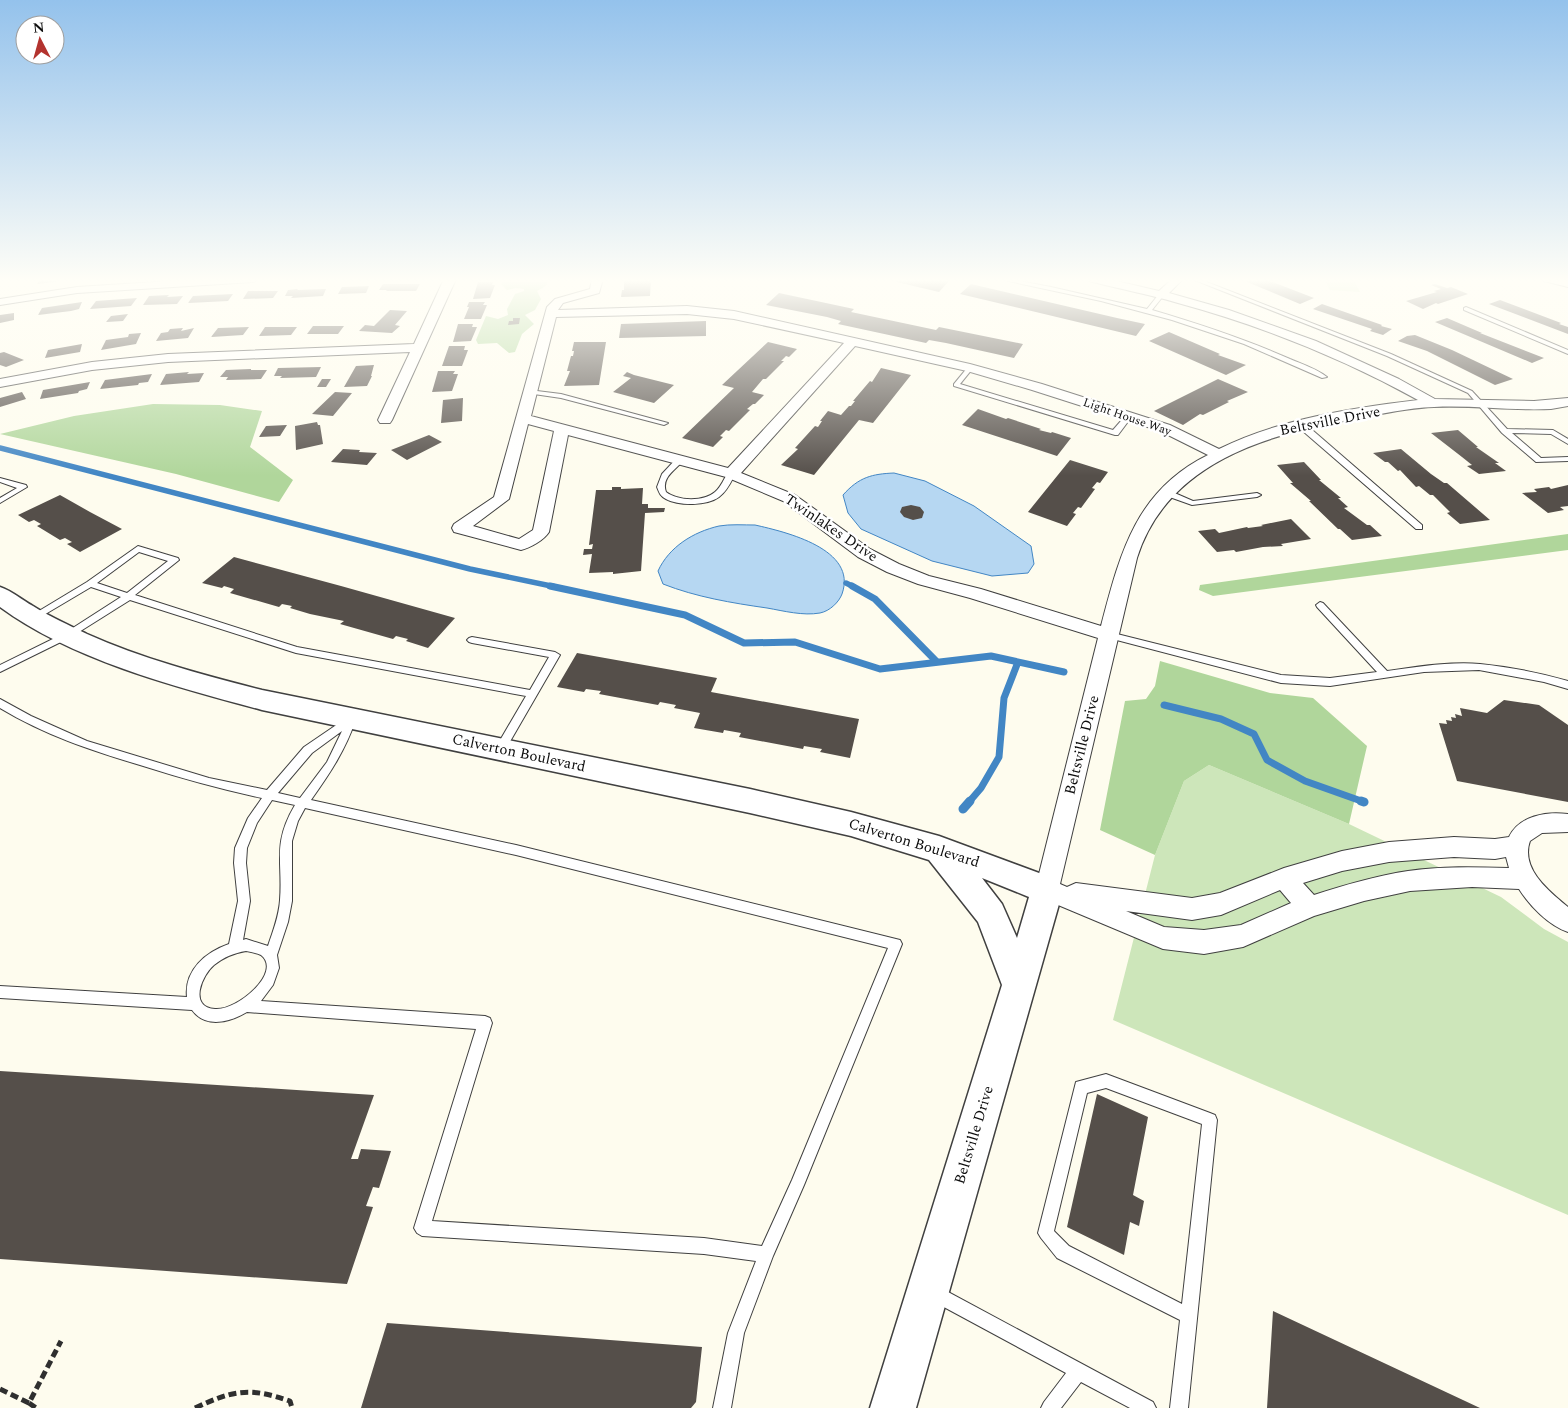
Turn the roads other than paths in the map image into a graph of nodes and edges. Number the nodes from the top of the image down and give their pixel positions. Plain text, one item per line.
1 (420, 345) edge
2 (542, 345) edge
3 (849, 345) edge
4 (868, 345) edge
5 (1250, 345) edge
6 (1310, 345) edge
7 (1363, 345) edge
8 (1551, 345) edge
9 (418, 348) junction
10 (1568, 352) edge
11 (970, 368) junction
12 (1324, 377) dead end
13 (0, 383) edge
14 (529, 392) junction
15 (1568, 402) edge
16 (1433, 403) junction
17 (1482, 405) junction
18 (1128, 415) junction
19 (522, 418) junction
20 (385, 420) dead end
21 (664, 423) dead end
22 (1300, 424) junction
23 (562, 429) junction
24 (1505, 430) junction
25 (1568, 442) edge
26 (1219, 454) junction
27 (1568, 459) edge
28 (679, 461) junction
29 (731, 474) junction
30 (0, 480) edge
31 (1168, 493) junction
32 (1257, 495) dead end
33 (0, 501) edge
34 (1419, 527) dead end
35 (90, 584) junction
36 (0, 595) edge
37 (129, 596) junction
38 (1320, 605) dead end
39 (34, 617) junction
40 (68, 635) junction
41 (1109, 635) junction
42 (472, 640) dead end
43 (0, 669) edge
44 (1385, 674) junction
45 (1568, 685) edge
46 (532, 694) junction
47 (0, 703) edge
48 (352, 718) junction
49 (500, 749) junction
50 (269, 796) junction
51 (301, 803) junction
52 (1568, 823) edge
53 (1516, 846) junction
54 (939, 849) junction
55 (1284, 878) junction
56 (1525, 879) junction
57 (1047, 890) junction
58 (1309, 907) junction
59 (1568, 921) edge
60 (235, 947) junction
61 (270, 956) junction
62 (1019, 986) junction
63 (0, 992) edge
64 (194, 1004) junction
65 (247, 1006) junction
66 (766, 1254) junction
67 (928, 1289) junction
68 (1189, 1316) junction
69 (1079, 1371) junction
70 (722, 1408) edge
71 (892, 1408) edge
72 (1050, 1408) edge
73 (1147, 1408) edge
74 (1179, 1408) edge

1 - 9 street
2 - 14 street
3 - 29 street
4 - 11 street, Light House Way
5 - 12 lane
6 - 16 street
7 - 17 lane
8 - 10 lane
9 - 13 street
9 - 20 street
11 - 18 street, Light House Way
11 - 18 lane
14 - 19 street
14 - 21 lane
15 - 17 street, Beltsville Drive
16 - 17 street, Beltsville Drive
16 - 22 street, Beltsville Drive
17 - 24 lane
18 - 26 street, Light House Way
19 - 23 street, Twinlakes Drive
19 - 23 street
22 - 26 street, Beltsville Drive
22 - 34 lane
23 - 28 street, Twinlakes Drive
24 - 25 lane
24 - 27 lane
26 - 31 street, Beltsville Drive
28 - 29 street, Twinlakes Drive
28 - 29 lane
29 - 41 street, Twinlakes Drive
30 - 33 lane
31 - 32 lane
31 - 41 street, Beltsville Drive
35 - 37 lane
35 - 37 lane
35 - 39 lane
36 - 39 street, Calverton Boulevard
37 - 40 lane
37 - 46 lane
38 - 44 lane
39 - 40 street, Calverton Boulevard
40 - 43 lane
40 - 48 street, Calverton Boulevard
41 - 44 lane
41 - 57 street, Beltsville Drive
42 - 46 lane
44 - 45 lane
46 - 49 lane
47 - 50 lane
48 - 49 street, Calverton Boulevard
48 - 50 lane
48 - 51 lane
49 - 54 street, Calverton Boulevard
50 - 51 lane
50 - 60 lane
51 - 61 lane
51 - 66 lane
52 - 53 street
53 - 55 street
53 - 56 street
54 - 57 street, Calverton Boulevard
54 - 62 street
55 - 57 street
55 - 58 street
56 - 58 street
56 - 59 street
57 - 58 street
57 - 62 street, Beltsville Drive
60 - 61 lane
60 - 64 lane
61 - 65 lane
62 - 67 street, Beltsville Drive
63 - 64 lane
64 - 65 lane
65 - 66 lane
66 - 70 lane
67 - 69 lane
67 - 71 street, Beltsville Drive
68 - 68 lane
68 - 74 lane
69 - 72 lane
69 - 73 lane

